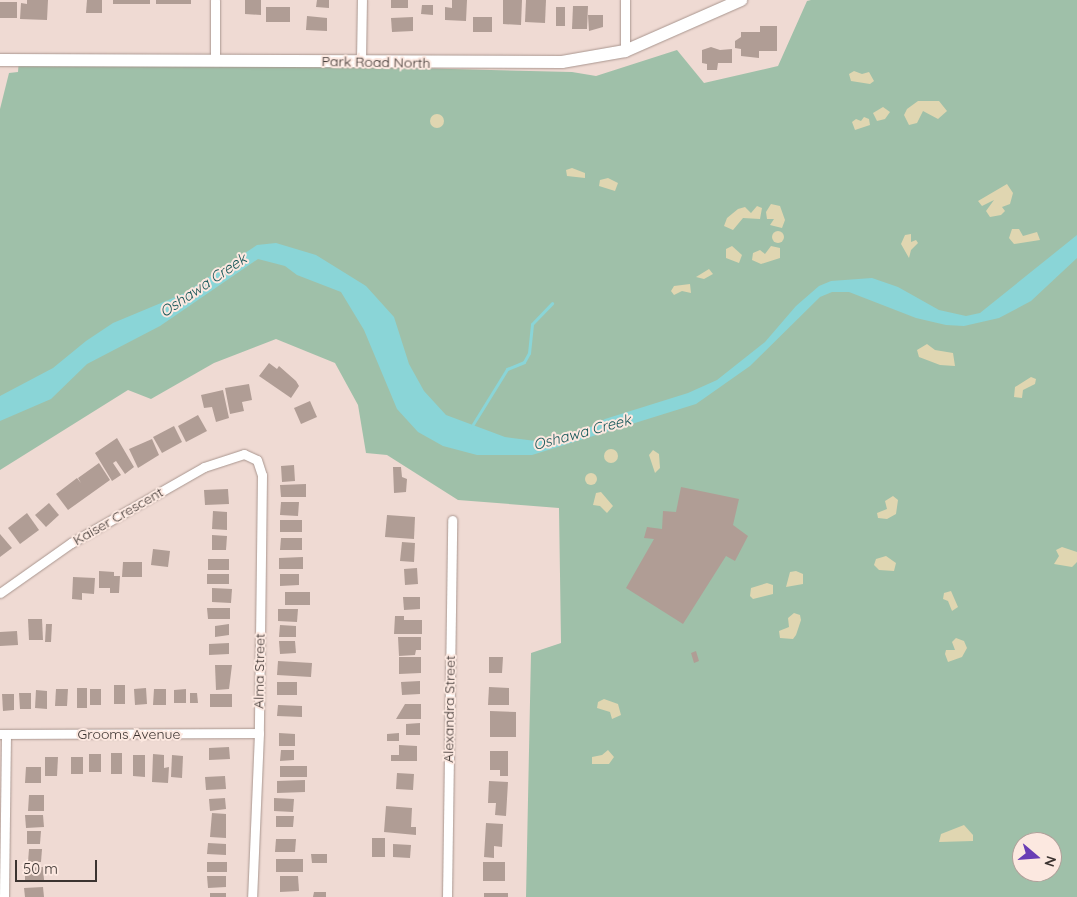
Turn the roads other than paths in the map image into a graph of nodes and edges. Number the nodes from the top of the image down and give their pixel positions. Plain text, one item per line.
1 (214, 0) edge
2 (362, 0) edge
3 (626, 0) edge
4 (741, 0) edge
5 (624, 51) junction
6 (0, 60) edge
7 (215, 61) junction
8 (361, 61) junction
9 (244, 454) joint
10 (452, 520) dead end
11 (0, 593) edge
12 (258, 733) junction
13 (3, 734) edge
14 (4, 897) edge
15 (252, 897) edge
16 (447, 897) edge

1 - 7 street
2 - 8 street
3 - 5 street
4 - 5 main road, Park Road North
5 - 8 main road, Park Road North
6 - 7 main road, Park Road North
7 - 8 main road, Park Road North
9 - 11 street, Kaiser Crescent
9 - 12 street, Alma Street
10 - 16 street, Alexandra Street
12 - 13 street, Grooms Avenue
12 - 15 street, Alma Street
13 - 14 street

